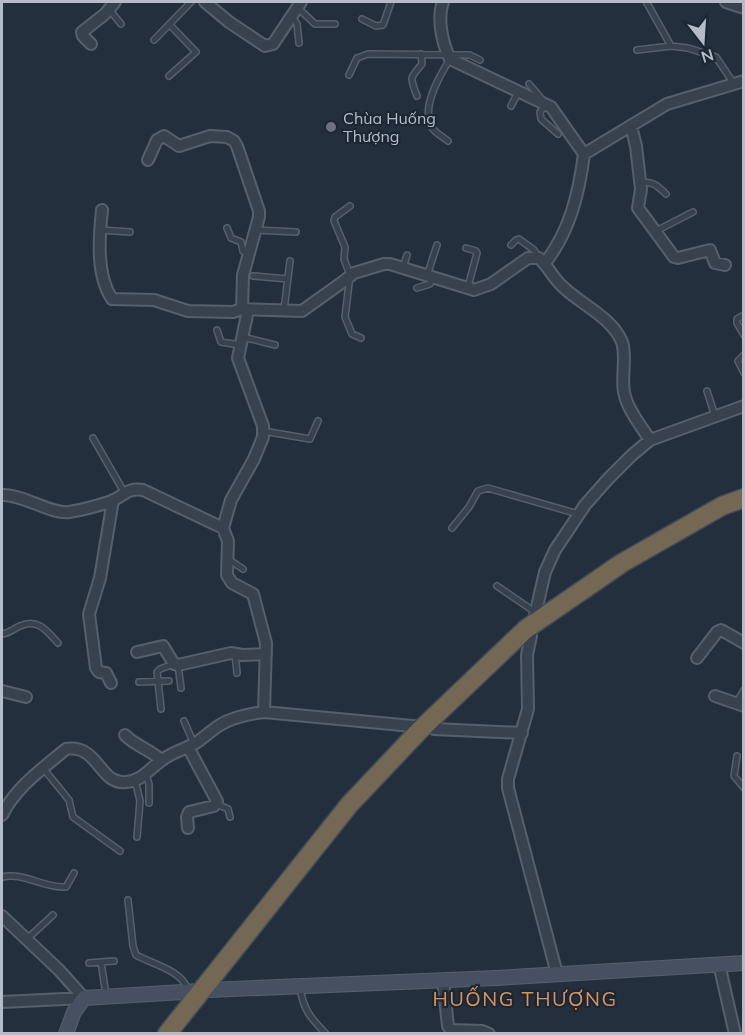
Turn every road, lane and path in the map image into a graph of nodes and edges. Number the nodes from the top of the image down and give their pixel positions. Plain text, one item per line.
1 (191, 2) edge
2 (205, 2) edge
3 (391, 2) edge
4 (443, 2) edge
5 (726, 2) edge
6 (647, 3) edge
7 (112, 5) edge
8 (297, 8) edge
9 (744, 8) edge
10 (362, 19) dead end
11 (120, 24) dead end
12 (335, 24) dead end
13 (170, 25) junction
14 (154, 40) dead end
15 (299, 43) dead end
16 (91, 44) dead end
17 (671, 46) junction
18 (637, 50) dead end
19 (421, 54) junction
20 (449, 56) junction
21 (480, 60) dead end
22 (349, 75) dead end
23 (169, 76) dead end
24 (741, 82) edge
25 (529, 84) dead end
26 (519, 92) junction
27 (417, 96) dead end
28 (546, 104) junction
29 (511, 106) dead end
30 (631, 126) junction
31 (558, 134) dead end
32 (447, 141) dead end
33 (584, 154) junction
34 (148, 160) dead end
35 (640, 184) junction
36 (666, 194) dead end
37 (350, 206) dead end
38 (102, 210) dead end
39 (693, 212) dead end
40 (227, 228) dead end
41 (100, 230) junction
42 (256, 230) junction
43 (130, 232) dead end
44 (296, 232) dead end
45 (654, 232) junction
46 (437, 245) dead end
47 (511, 245) dead end
48 (466, 248) dead end
49 (249, 255) junction
50 (407, 255) dead end
51 (542, 260) junction
52 (290, 261) dead end
53 (725, 265) dead end
54 (403, 268) junction
55 (350, 275) junction
56 (253, 276) dead end
57 (430, 277) junction
58 (288, 279) junction
59 (417, 288) dead end
60 (467, 289) junction
61 (245, 310) junction
62 (284, 311) junction
63 (744, 315) edge
64 (217, 330) dead end
65 (744, 335) edge
66 (361, 338) dead end
67 (241, 341) junction
68 (274, 345) dead end
69 (744, 355) edge
70 (744, 373) edge
71 (707, 391) dead end
72 (744, 406) edge
73 (715, 416) junction
74 (318, 421) dead end
75 (263, 431) junction
76 (93, 438) dead end
77 (650, 441) junction
78 (124, 492) junction
79 (2, 495) edge
80 (744, 498) edge
81 (113, 500) junction
82 (744, 508) edge
83 (578, 514) junction
84 (223, 528) junction
85 (452, 528) dead end
86 (227, 558) junction
87 (243, 569) dead end
88 (609, 576) junction
89 (497, 586) dead end
90 (533, 624) junction
91 (2, 634) edge
92 (58, 643) dead end
93 (744, 643) edge
94 (137, 652) dead end
95 (235, 653) junction
96 (266, 654) junction
97 (697, 657) dead end
98 (176, 664) junction
99 (237, 673) dead end
100 (158, 681) junction
101 (169, 681) dead end
102 (139, 682) dead end
103 (111, 683) dead end
104 (182, 688) dead end
105 (744, 690) edge
106 (2, 691) edge
107 (715, 696) dead end
108 (26, 697) dead end
109 (740, 705) edge
110 (161, 709) dead end
111 (264, 712) junction
112 (184, 721) dead end
113 (429, 728) junction
114 (522, 733) junction
115 (125, 735) dead end
116 (191, 746) junction
117 (737, 756) dead end
118 (161, 760) junction
119 (43, 768) junction
120 (146, 775) junction
121 (135, 780) junction
122 (744, 788) edge
123 (149, 803) dead end
124 (217, 804) junction
125 (2, 815) edge
126 (230, 817) dead end
127 (188, 828) dead end
128 (137, 837) dead end
129 (120, 851) dead end
130 (74, 873) dead end
131 (2, 877) edge
132 (128, 900) dead end
133 (53, 915) dead end
134 (2, 916) edge
135 (26, 940) junction
136 (114, 961) dead end
137 (101, 962) junction
138 (89, 963) dead end
139 (744, 963) edge
140 (719, 964) junction
141 (557, 974) junction
142 (443, 980) junction
143 (299, 986) junction
144 (199, 991) junction
145 (106, 996) junction
146 (84, 998) junction
147 (2, 1002) edge
148 (66, 1034) edge
149 (167, 1034) edge
150 (176, 1034) edge
151 (327, 1034) edge
152 (489, 1034) edge
153 (735, 1034) edge

1 - 13 lane
2 - 8 street
3 - 10 lane
4 - 20 street
5 - 9 street
6 - 17 lane
7 - 11 lane
7 - 16 street
8 - 12 lane
8 - 15 lane
13 - 14 lane
13 - 23 lane
17 - 18 lane
17 - 24 lane
19 - 20 lane
19 - 22 lane
19 - 27 lane
20 - 21 lane
20 - 26 street
20 - 32 lane
24 - 30 street
25 - 28 lane
26 - 28 street
26 - 29 lane
28 - 31 lane
28 - 33 street
30 - 33 street
30 - 35 street
33 - 51 street
34 - 42 street
35 - 36 lane
35 - 45 street
37 - 55 lane
38 - 41 street
39 - 45 lane
40 - 49 lane
41 - 43 lane
41 - 61 street
42 - 44 lane
42 - 49 street
45 - 53 street
46 - 57 lane
47 - 51 lane
48 - 60 lane
49 - 61 street
50 - 54 lane
51 - 60 street
51 - 77 street
52 - 58 lane
54 - 55 street
54 - 57 street
55 - 62 street
55 - 66 lane
56 - 58 lane
57 - 59 lane
57 - 60 street
58 - 62 lane
61 - 62 street
61 - 67 street
63 - 65 lane
64 - 67 lane
67 - 68 lane
67 - 75 street
69 - 70 lane
71 - 73 lane
72 - 73 street
73 - 77 street
74 - 75 lane
75 - 84 street
76 - 78 lane
77 - 83 street
78 - 81 street
78 - 84 street
79 - 81 street
80 - 88 highway
81 - 103 street
82 - 88 highway
83 - 85 lane
83 - 90 street
84 - 86 street
86 - 87 lane
86 - 96 street
88 - 90 highway
89 - 90 lane
90 - 113 highway
90 - 114 street
91 - 92 lane
93 - 97 street
94 - 98 street
95 - 96 street
95 - 98 street
95 - 99 lane
96 - 111 street
98 - 100 lane
98 - 104 lane
100 - 101 lane
100 - 102 lane
100 - 110 lane
105 - 109 lane
106 - 108 street
107 - 109 street
111 - 113 street
111 - 116 street
112 - 116 lane
113 - 114 street
113 - 144 highway
114 - 141 street
115 - 118 street
116 - 118 street
116 - 124 street
117 - 122 lane
118 - 120 street
119 - 121 street
119 - 125 street
119 - 129 lane
120 - 121 street
120 - 123 lane
121 - 128 lane
124 - 126 lane
124 - 127 street
130 - 131 lane
132 - 144 lane
133 - 135 lane
134 - 135 street
135 - 146 street
136 - 137 lane
137 - 138 lane
137 - 145 lane
139 - 140 street
140 - 141 street
140 - 153 street
141 - 142 street
142 - 143 street
142 - 152 street
143 - 144 street
143 - 151 lane
144 - 145 street
144 - 149 highway
144 - 150 highway
145 - 146 street
146 - 147 street
146 - 148 street

